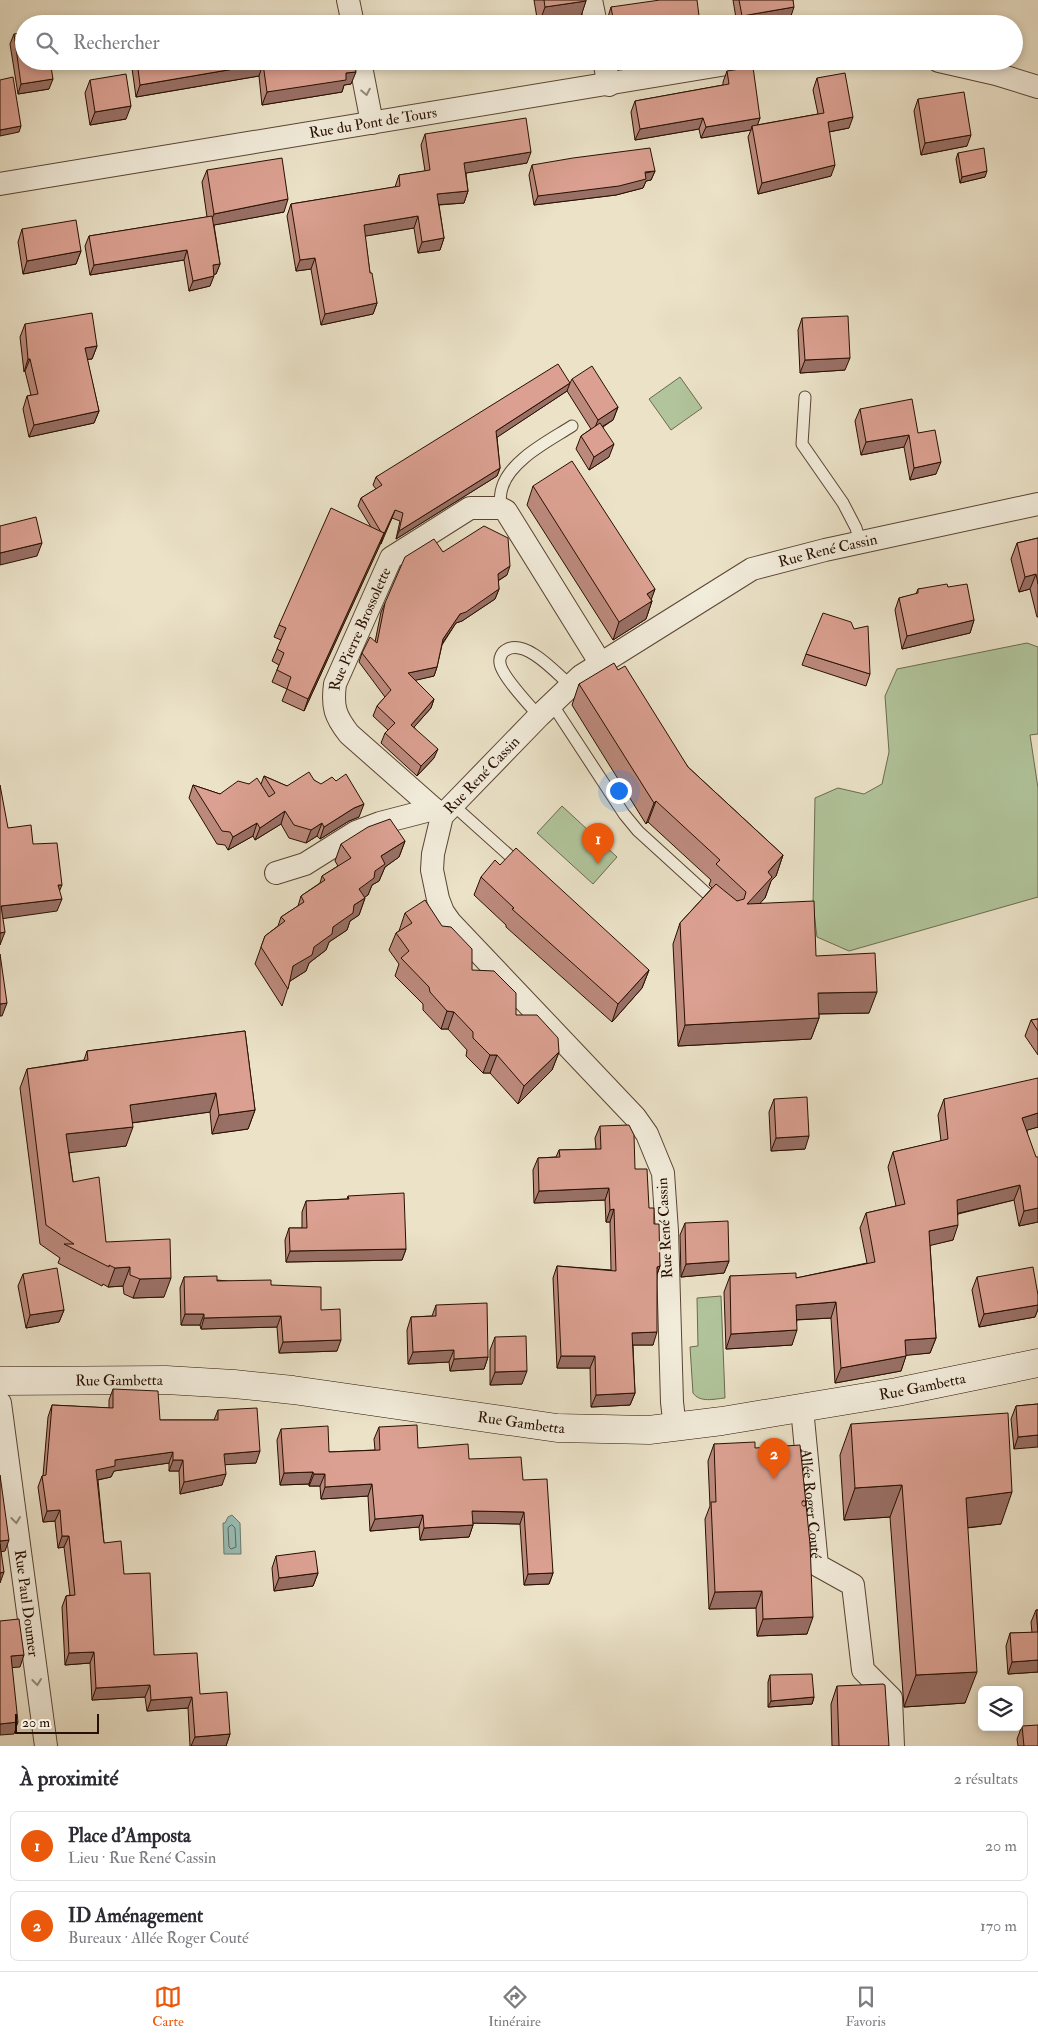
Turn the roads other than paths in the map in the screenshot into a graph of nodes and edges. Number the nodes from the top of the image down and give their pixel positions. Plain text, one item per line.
1 (348, 0) edge
2 (591, 0) edge
3 (351, 15) edge
4 (594, 15) edge
5 (362, 70) edge
6 (606, 70) edge
7 (694, 70) edge
8 (978, 70) edge
9 (609, 85) junction
10 (1038, 87) edge
11 (372, 123) junction
12 (0, 184) edge
13 (805, 397) dead end
14 (572, 426) dead end
15 (1038, 504) edge
16 (500, 508) junction
17 (860, 542) junction
18 (600, 664) junction
19 (571, 686) junction
20 (545, 710) junction
21 (443, 810) junction
22 (276, 873) dead end
23 (533, 876) edge
24 (724, 909) edge
25 (1038, 1363) edge
26 (0, 1381) edge
27 (0, 1403) edge
28 (802, 1408) junction
29 (676, 1428) junction
30 (46, 1746) edge
31 (894, 1746) edge

1 - 3 street
2 - 4 street
5 -> 11 street
6 - 9 street
7 - 9 street, Rue du Pont de Tours
8 - 10 street
9 - 11 street, Rue du Pont de Tours
11 - 12 street, Rue du Pont de Tours
13 - 17 lane
14 - 16 lane
15 - 17 street, Rue René Cassin
16 - 18 street
16 - 21 street, Rue Pierre Brossolette
17 - 18 street, Rue René Cassin
18 - 19 street, Rue René Cassin
19 - 20 street, Rue René Cassin
19 - 20 lane
20 - 21 street, Rue René Cassin
20 - 24 lane
21 - 22 street
21 - 23 lane
21 - 29 street, Rue René Cassin
25 - 28 main road, Rue Gambetta
26 - 29 main road, Rue Gambetta
27 -> 30 street, Rue Paul Doumer
28 - 29 main road, Rue Gambetta
28 - 31 street, Allée Roger Couté

